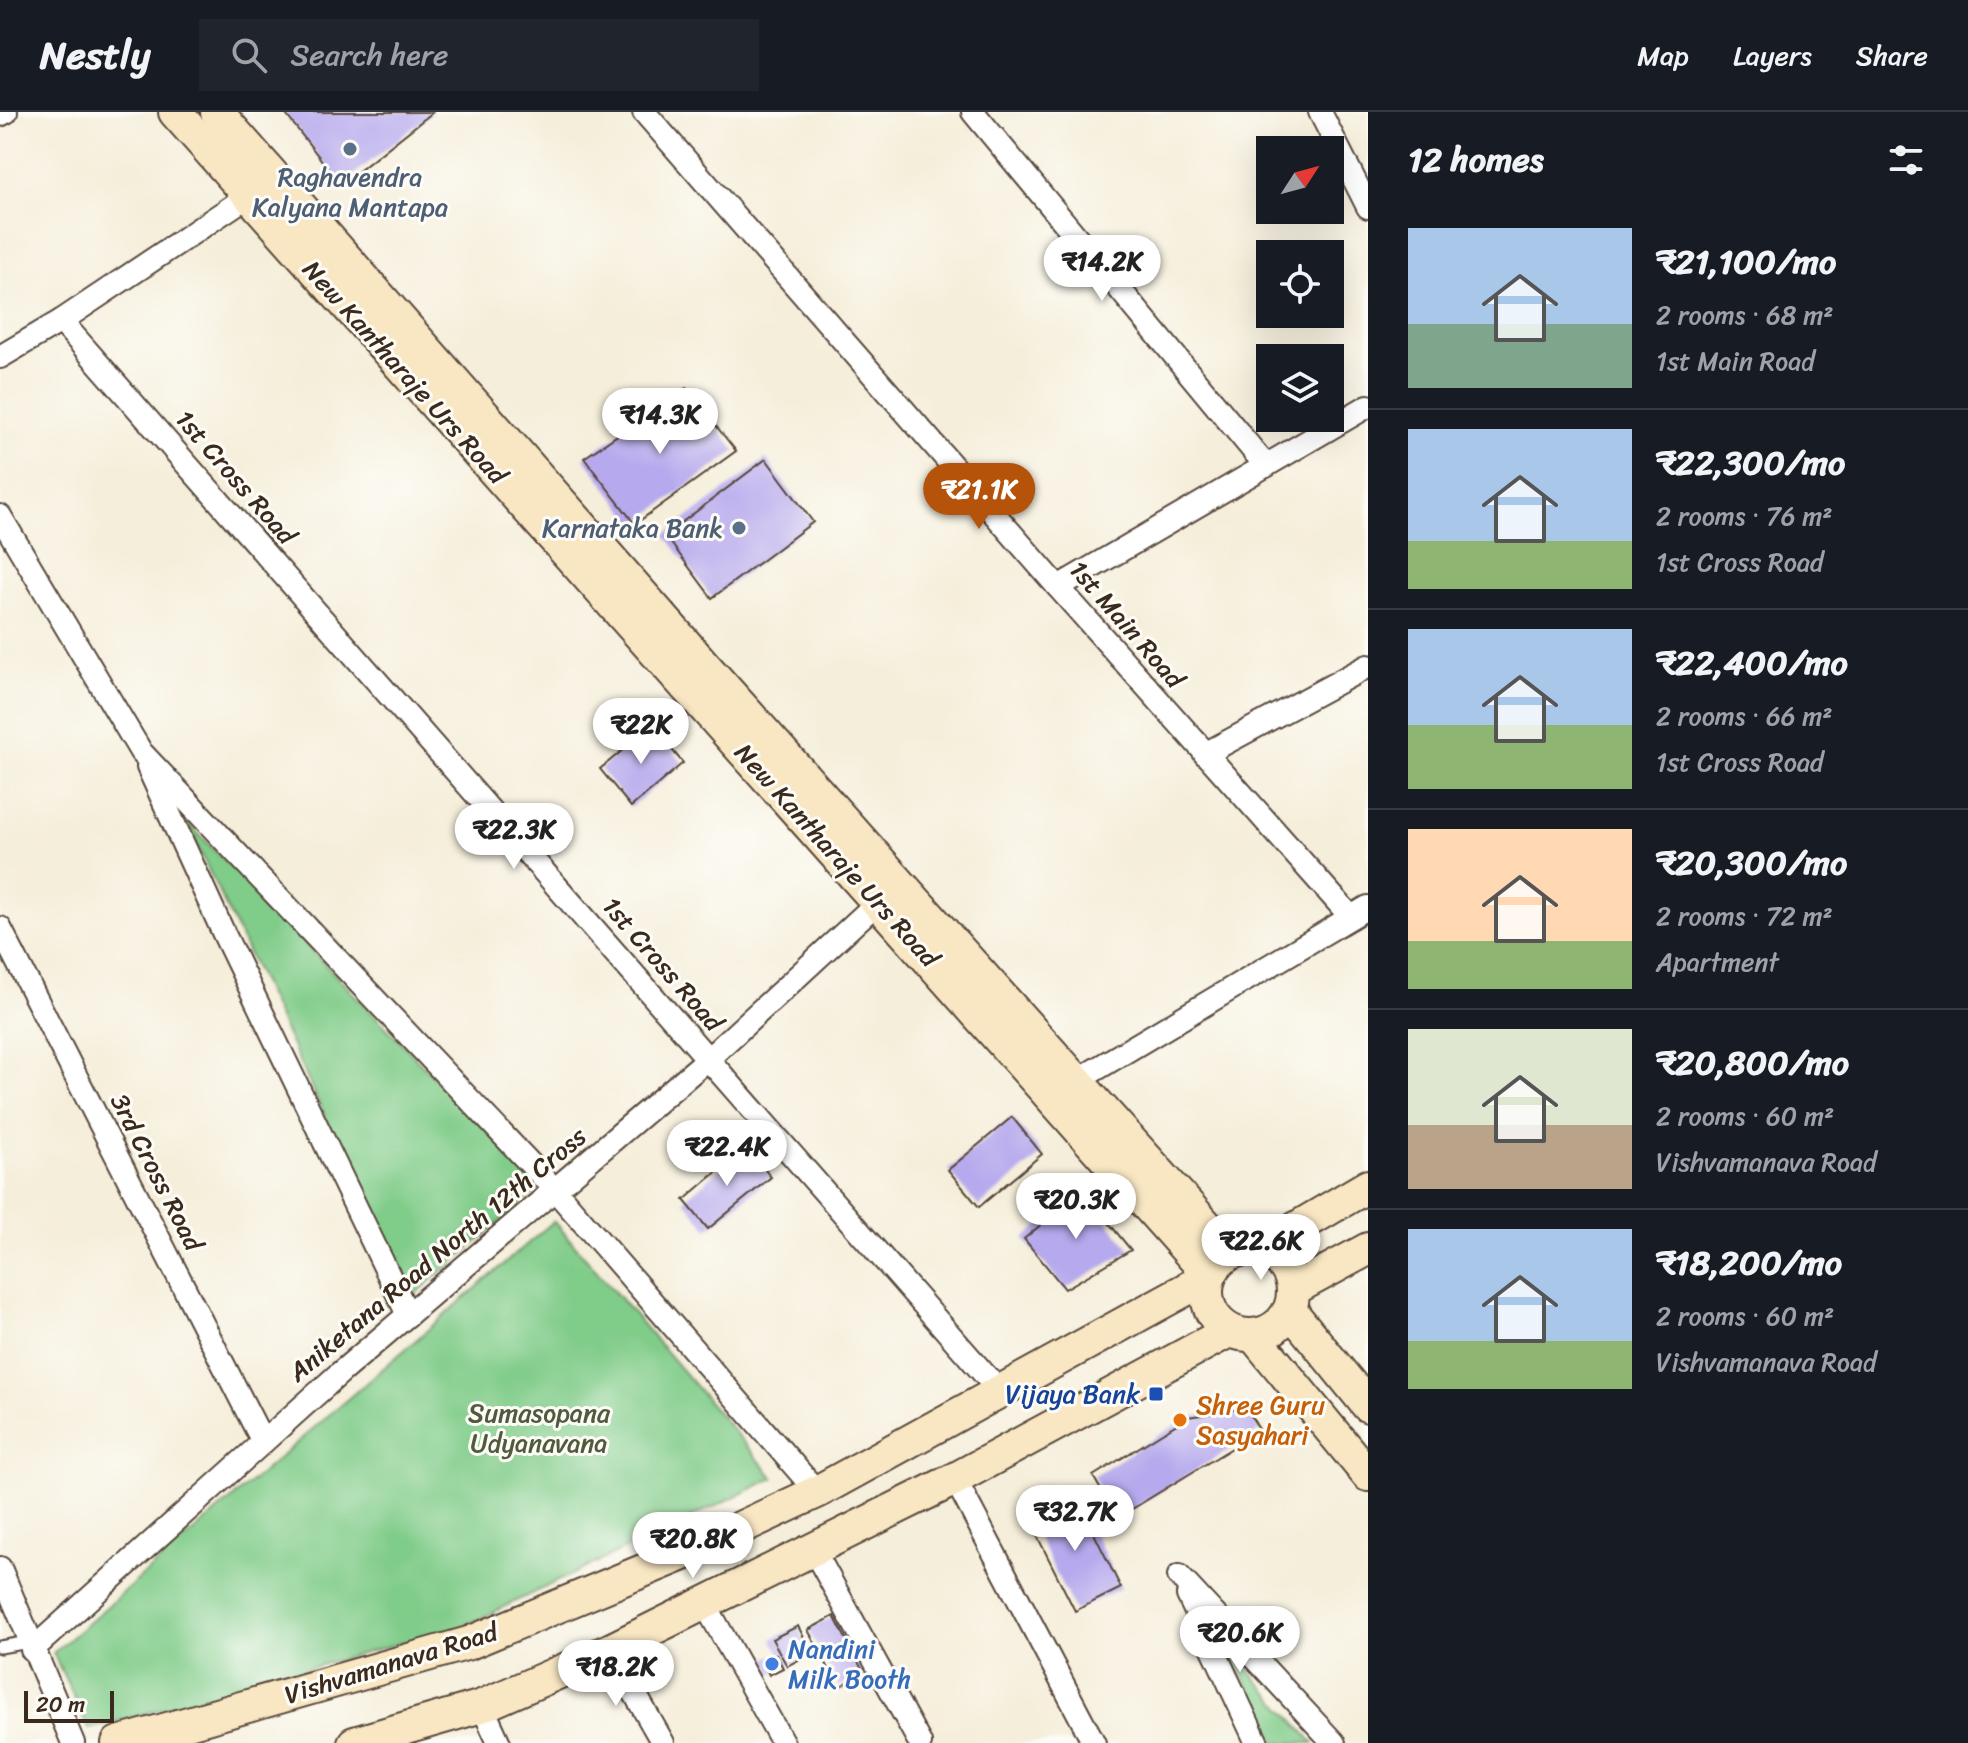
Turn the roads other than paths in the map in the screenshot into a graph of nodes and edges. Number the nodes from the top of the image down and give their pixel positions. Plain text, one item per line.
1 (6, 112) edge
2 (175, 112) edge
3 (217, 112) edge
4 (644, 112) edge
5 (973, 112) edge
6 (1320, 112) edge
7 (0, 115) edge
8 (248, 196) junction
9 (1368, 207) edge
10 (61, 321) junction
11 (0, 357) edge
12 (1368, 406) edge
13 (1266, 466) junction
14 (0, 516) edge
15 (1058, 587) junction
16 (1368, 666) edge
17 (141, 752) junction
18 (1205, 754) junction
19 (879, 901) junction
20 (1360, 912) edge
21 (0, 928) edge
22 (709, 1058) junction
23 (1078, 1080) junction
24 (1368, 1186) edge
25 (556, 1191) junction
26 (1368, 1249) edge
27 (1233, 1260) junction
28 (1292, 1300) junction
29 (408, 1315) junction
30 (1242, 1333) junction
31 (1000, 1392) junction
32 (1368, 1406) edge
33 (263, 1442) junction
34 (1368, 1475) edge
35 (955, 1479) junction
36 (817, 1492) junction
37 (812, 1547) junction
38 (0, 1568) edge
39 (705, 1604) junction
40 (30, 1646) junction
41 (0, 1647) edge
42 (610, 1650) junction
43 (482, 1706) junction
44 (73, 1743) edge
45 (118, 1743) edge
46 (354, 1743) edge
47 (499, 1743) edge
48 (663, 1743) edge
49 (783, 1743) edge
50 (920, 1743) edge
51 (1094, 1743) edge
52 (1257, 1743) edge
53 (1334, 1743) edge

1 - 7 street
2 - 8 main road, New Kantharaje Urs Road
3 - 23 main road, New Kantharaje Urs Road
4 - 15 street, 1st Main Road
5 - 13 street
6 - 9 street
8 - 10 street
8 - 19 main road, New Kantharaje Urs Road
10 - 11 street
10 - 22 street, 1st Cross Road
12 - 13 street
13 - 15 street
14 - 17 street
15 - 18 street, 1st Main Road
16 - 18 street
17 - 25 street
17 - 29 street
18 - 20 street, 1st Main Road
19 - 22 street, Aniketana Road North 12th Cross
19 - 27 main road, New Kantharaje Urs Road
20 - 23 street
21 - 33 street, 3rd Cross Road
22 - 25 street, Aniketana Road North 12th Cross
22 - 31 street, 1st Cross Road
23 - 27 main road, New Kantharaje Urs Road
24 - 27 main road, Vishvamanava Road
25 - 29 street, Aniketana Road North 12th Cross
25 - 36 street
26 - 28 main road
27 - 28 main road
27 - 30 main road
27 - 31 main road, Vishvamanava Road
28 - 30 main road
28 - 32 main road
29 - 33 street, Aniketana Road North 12th Cross
30 - 34 main road
30 - 35 main road
31 - 36 main road, Vishvamanava Road
33 - 40 street, Aniketana Road North 12th Cross
35 - 37 main road
35 - 51 street
36 - 45 main road, Vishvamanava Road
37 - 39 main road
37 - 50 street
38 - 40 street
39 - 42 main road
39 - 49 street
40 - 41 lane
40 - 44 street
42 - 43 main road
42 - 48 street
43 - 46 main road
43 - 47 street
52 - 53 street

